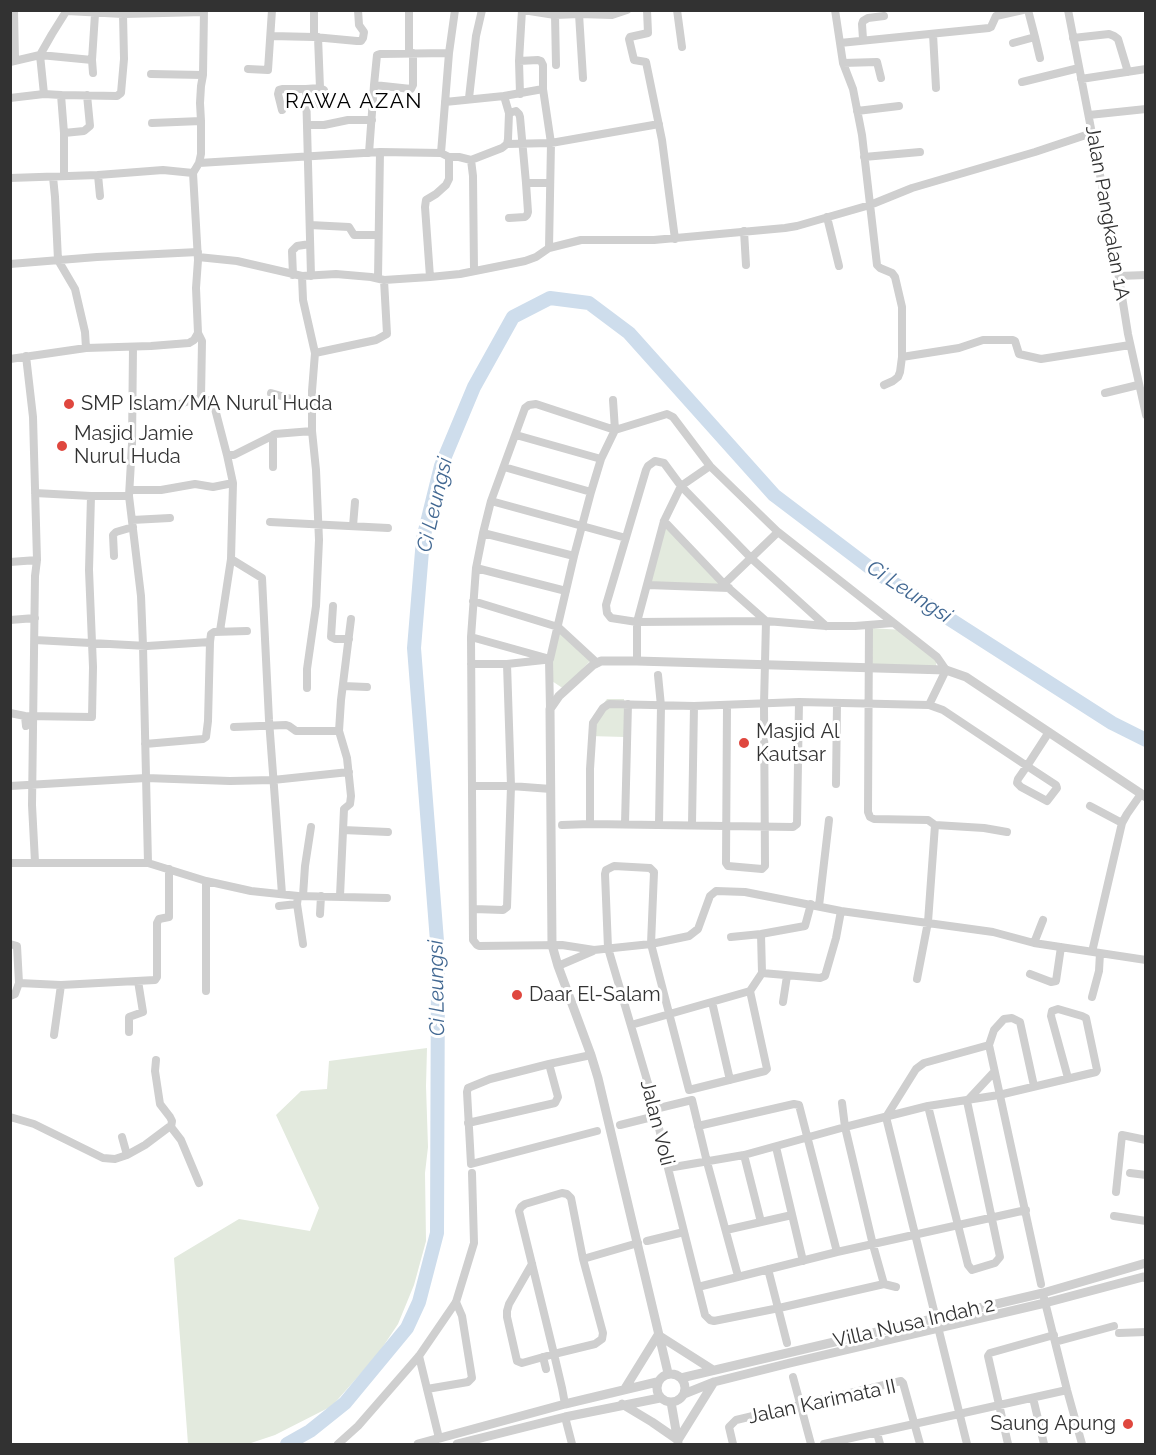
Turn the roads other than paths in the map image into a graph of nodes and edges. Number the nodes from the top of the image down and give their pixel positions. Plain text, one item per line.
1 (14, 10) edge
2 (273, 10) edge
3 (314, 10) edge
4 (358, 10) edge
5 (409, 10) edge
6 (455, 10) edge
7 (482, 10) edge
8 (523, 10) edge
9 (627, 10) edge
10 (647, 10) edge
11 (676, 10) edge
12 (835, 10) edge
13 (1026, 10) edge
14 (1068, 10) edge
15 (67, 11) edge
16 (204, 11) edge
17 (112, 12) edge
18 (612, 13) edge
19 (95, 14) junction
20 (123, 14) junction
21 (579, 14) junction
22 (555, 15) junction
23 (884, 16) dead end
24 (933, 34) junction
25 (271, 36) junction
26 (316, 37) junction
27 (1035, 37) junction
28 (1072, 38) junction
29 (863, 39) dead end
30 (840, 43) junction
31 (1013, 43) dead end
32 (682, 46) dead end
33 (411, 53) junction
34 (449, 53) junction
35 (40, 55) junction
36 (1040, 58) dead end
37 (92, 60) junction
38 (13, 61) edge
39 (519, 61) junction
40 (843, 63) junction
41 (556, 65) dead end
42 (1079, 68) junction
43 (248, 69) dead end
44 (1146, 69) edge
45 (1128, 72) junction
46 (93, 73) dead end
47 (151, 74) dead end
48 (203, 75) junction
49 (583, 78) dead end
50 (881, 78) dead end
51 (1081, 79) junction
52 (1022, 82) dead end
53 (374, 85) junction
54 (320, 88) junction
55 (936, 88) dead end
56 (306, 89) junction
57 (543, 89) junction
58 (520, 93) junction
59 (44, 94) junction
60 (61, 95) junction
61 (87, 95) junction
62 (504, 96) junction
63 (10, 98) edge
64 (469, 98) junction
65 (445, 102) junction
66 (307, 106) junction
67 (899, 106) dead end
68 (1146, 109) edge
69 (282, 110) dead end
70 (857, 111) junction
71 (509, 113) junction
72 (1089, 115) junction
73 (372, 120) junction
74 (201, 121) junction
75 (152, 123) dead end
76 (659, 124) junction
77 (307, 125) junction
78 (64, 133) junction
79 (1092, 133) junction
80 (551, 143) junction
81 (507, 144) junction
82 (522, 144) junction
83 (380, 152) junction
84 (920, 152) dead end
85 (369, 153) junction
86 (445, 155) junction
87 (307, 156) junction
88 (864, 157) junction
89 (471, 160) junction
90 (199, 163) junction
91 (193, 173) junction
92 (98, 175) junction
93 (64, 176) junction
94 (53, 177) junction
95 (10, 178) edge
96 (526, 183) junction
97 (550, 183) junction
98 (100, 196) dead end
99 (870, 205) junction
100 (827, 217) junction
101 (509, 218) dead end
102 (310, 225) junction
103 (744, 231) junction
104 (378, 235) junction
105 (675, 239) junction
106 (292, 240) dead end
107 (310, 244) junction
108 (549, 248) junction
109 (292, 251) junction
110 (198, 254) junction
111 (58, 260) junction
112 (10, 264) edge
113 (746, 265) dead end
114 (839, 266) dead end
115 (474, 271) junction
116 (297, 275) junction
117 (1146, 275) edge
118 (311, 276) junction
119 (1119, 276) junction
120 (430, 278) junction
121 (381, 279) junction
122 (198, 333) junction
123 (1130, 345) junction
124 (133, 347) junction
125 (86, 348) junction
126 (315, 353) junction
127 (26, 356) junction
128 (902, 357) junction
129 (10, 359) edge
130 (884, 385) dead end
131 (1138, 385) junction
132 (271, 393) dead end
133 (1105, 393) dead end
134 (201, 398) junction
135 (613, 400) dead end
136 (133, 402) junction
137 (312, 405) junction
138 (1146, 415) edge
139 (615, 430) junction
140 (312, 431) junction
141 (516, 435) junction
142 (272, 436) junction
143 (227, 456) junction
144 (602, 459) junction
145 (504, 466) junction
146 (710, 466) junction
147 (273, 467) dead end
148 (233, 483) junction
149 (681, 486) junction
150 (591, 492) junction
151 (35, 493) junction
152 (130, 493) junction
153 (91, 496) junction
154 (491, 501) junction
155 (355, 502) dead end
156 (170, 518) dead end
157 (270, 522) dead end
158 (664, 522) junction
159 (133, 524) junction
160 (318, 525) junction
161 (583, 525) junction
162 (353, 526) junction
163 (388, 528) dead end
164 (778, 532) junction
165 (483, 533) junction
166 (626, 538) junction
167 (114, 556) dead end
168 (574, 556) junction
169 (751, 558) junction
170 (231, 559) junction
171 (37, 560) junction
172 (10, 562) edge
173 (476, 568) junction
174 (648, 585) junction
175 (727, 586) junction
176 (566, 591) junction
177 (473, 601) junction
178 (333, 606) dead end
179 (34, 618) junction
180 (351, 619) dead end
181 (10, 620) edge
182 (766, 621) junction
183 (637, 622) junction
184 (893, 624) junction
185 (869, 625) junction
186 (826, 626) junction
187 (558, 627) junction
188 (247, 631) dead end
189 (220, 632) junction
190 (471, 637) junction
191 (349, 639) junction
192 (35, 640) junction
193 (210, 642) junction
194 (92, 644) junction
195 (143, 646) junction
196 (550, 660) junction
197 (637, 661) junction
198 (597, 663) junction
199 (471, 664) junction
200 (507, 664) junction
201 (764, 665) junction
202 (869, 668) junction
203 (946, 670) junction
204 (658, 675) dead end
205 (343, 686) junction
206 (367, 687) dead end
207 (307, 688) dead end
208 (799, 702) junction
209 (837, 703) junction
210 (868, 703) junction
211 (628, 704) junction
212 (764, 704) junction
213 (929, 705) junction
214 (661, 706) junction
215 (694, 706) junction
216 (727, 706) junction
217 (550, 709) junction
218 (10, 713) edge
219 (29, 716) junction
220 (269, 725) junction
221 (26, 726) dead end
222 (234, 727) dead end
223 (339, 731) junction
224 (1049, 732) junction
225 (145, 744) junction
226 (1027, 766) junction
227 (349, 772) junction
228 (146, 778) junction
229 (273, 780) junction
230 (836, 784) dead end
231 (32, 785) junction
232 (10, 786) edge
233 (472, 786) junction
234 (511, 786) junction
235 (551, 789) junction
236 (1143, 795) edge
237 (1090, 806) dead end
238 (829, 820) dead end
239 (1122, 823) junction
240 (590, 824) junction
241 (625, 824) junction
242 (659, 824) junction
243 (692, 824) junction
244 (562, 825) dead end
245 (725, 825) junction
246 (765, 825) junction
247 (935, 825) junction
248 (311, 828) dead end
249 (343, 830) junction
250 (388, 832) dead end
251 (1007, 832) dead end
252 (35, 862) junction
253 (10, 863) edge
254 (148, 863) junction
255 (169, 869) junction
256 (206, 881) junction
257 (282, 894) junction
258 (321, 896) junction
259 (340, 896) junction
260 (299, 898) junction
261 (387, 898) dead end
262 (815, 905) junction
263 (279, 906) dead end
264 (474, 909) junction
265 (841, 911) junction
266 (320, 914) dead end
267 (1043, 920) dead end
268 (928, 922) junction
269 (761, 934) junction
270 (730, 937) dead end
271 (1034, 943) junction
272 (10, 944) edge
273 (303, 944) dead end
274 (651, 944) junction
275 (552, 945) junction
276 (1060, 947) junction
277 (608, 948) junction
278 (594, 950) junction
279 (1096, 952) junction
280 (1146, 960) edge
281 (558, 966) junction
282 (762, 974) junction
283 (1030, 974) dead end
284 (787, 976) junction
285 (917, 979) dead end
286 (138, 981) junction
287 (19, 983) junction
288 (61, 985) junction
289 (206, 991) dead end
290 (750, 991) junction
291 (10, 996) edge
292 (1092, 997) dead end
293 (712, 1002) junction
294 (783, 1002) dead end
295 (669, 1014) junction
296 (631, 1025) junction
297 (129, 1032) dead end
298 (54, 1035) dead end
299 (989, 1045) junction
300 (591, 1055) junction
301 (156, 1060) dead end
302 (549, 1064) junction
303 (994, 1072) junction
304 (1068, 1078) junction
305 (730, 1080) junction
306 (1034, 1086) junction
307 (999, 1095) junction
308 (967, 1101) junction
309 (842, 1103) dead end
310 (928, 1106) junction
311 (656, 1113) junction
312 (886, 1117) junction
313 (10, 1118) edge
314 (468, 1123) junction
315 (620, 1125) dead end
316 (698, 1126) junction
317 (845, 1126) junction
318 (171, 1127) junction
319 (597, 1131) dead end
320 (122, 1137) dead end
321 (808, 1137) junction
322 (1146, 1140) edge
323 (776, 1147) junction
324 (127, 1155) junction
325 (744, 1155) junction
326 (707, 1162) junction
327 (668, 1168) junction
328 (472, 1173) dead end
329 (1130, 1173) dead end
330 (1146, 1175) edge
331 (199, 1184) dead end
332 (1116, 1192) dead end
333 (1026, 1210) junction
334 (792, 1215) junction
335 (1114, 1216) dead end
336 (990, 1218) junction
337 (1146, 1221) edge
338 (761, 1222) junction
339 (957, 1225) junction
340 (726, 1230) junction
341 (684, 1232) junction
342 (916, 1235) junction
343 (643, 1242) junction
344 (873, 1245) junction
345 (837, 1252) junction
346 (583, 1259) junction
347 (803, 1261) junction
348 (1146, 1263) edge
349 (532, 1264) junction
350 (768, 1269) junction
351 (738, 1276) junction
352 (1146, 1278) edge
353 (884, 1284) junction
354 (698, 1287) junction
355 (896, 1287) dead end
356 (1042, 1288) junction
357 (456, 1302) junction
358 (1045, 1303) junction
359 (778, 1308) junction
360 (936, 1318) junction
361 (939, 1328) junction
362 (1146, 1332) edge
363 (658, 1335) junction
364 (1054, 1339) junction
365 (787, 1343) dead end
366 (554, 1354) junction
367 (419, 1356) junction
368 (543, 1357) junction
369 (546, 1369) dead end
370 (713, 1370) junction
371 (668, 1373) junction
372 (793, 1377) dead end
373 (681, 1378) junction
374 (657, 1382) junction
375 (714, 1382) junction
376 (427, 1389) junction
377 (624, 1390) junction
378 (1067, 1390) junction
379 (684, 1394) junction
380 (660, 1398) junction
381 (1033, 1398) junction
382 (671, 1402) junction
383 (565, 1404) junction
384 (622, 1404) junction
385 (800, 1405) junction
386 (999, 1405) junction
387 (959, 1414) junction
388 (565, 1417) junction
389 (915, 1424) junction
390 (878, 1433) junction
391 (439, 1438) junction
392 (678, 1442) edge
393 (844, 1443) edge
394 (338, 1444) edge
395 (418, 1444) edge
396 (457, 1444) edge
397 (572, 1444) edge
398 (733, 1444) edge
399 (811, 1444) edge
400 (824, 1444) edge
401 (880, 1444) edge
402 (920, 1444) edge
403 (967, 1444) edge
404 (1008, 1444) edge
405 (1044, 1444) edge
406 (1082, 1444) edge

1 - 38 street
2 - 25 street
3 - 26 street
4 - 26 street
5 - 33 street
6 - 34 street
7 - 64 street
8 - 22 street
8 - 39 street
9 - 18 street
10 - 76 street
11 - 32 street
12 - 30 street
13 - 24 street
13 - 27 street
14 - 28 street, Jalan Pangkalan 1A
15 - 19 street
15 - 35 street
16 - 20 street
16 - 48 street
17 - 19 street
17 - 20 street
18 - 21 street
19 - 37 street
20 - 61 street
21 - 22 street
21 - 49 street
22 - 41 street
23 - 29 street
24 - 30 street
24 - 55 street
25 - 26 street
25 - 43 street
26 - 54 street
27 - 31 street
27 - 36 street
28 - 42 street, Jalan Pangkalan 1A
28 - 45 street
30 - 40 street
33 - 34 street
33 - 53 street
33 - 53 street
34 - 65 street
35 - 37 street
35 - 38 street
35 - 59 street
37 - 46 street
39 - 57 street
39 - 58 street
40 - 50 street
40 - 70 street
42 - 51 street, Jalan Pangkalan 1A
42 - 52 street
44 - 45 street
45 - 51 street
47 - 48 street
48 - 74 street
51 - 72 street, Jalan Pangkalan 1A
53 - 73 street
54 - 56 street
54 - 66 street
56 - 66 street
56 - 69 street
57 - 58 street
57 - 80 street
58 - 62 street
59 - 60 street
59 - 63 street
60 - 61 street
60 - 78 street
61 - 78 street
62 - 64 street
62 - 71 street
64 - 65 street
65 - 86 street
66 - 77 street
67 - 70 street
68 - 72 street
70 - 88 street
71 - 81 street
71 - 82 street
72 - 79 street, Jalan Pangkalan 1A
73 - 77 street
73 - 85 street
74 - 75 street
74 - 90 street
76 - 80 street
76 - 105 street
77 - 87 street
78 - 93 street
79 - 99 street
79 - 119 street, Jalan Pangkalan 1A
80 - 82 street
80 - 97 street
81 - 82 street
81 - 89 street
82 - 96 street
83 - 85 street
83 - 86 street
83 - 104 street
84 - 88 street
85 - 87 street
86 - 89 street
86 - 120 street
87 - 90 street
87 - 102 street
88 - 99 street
89 - 115 street
90 - 91 street
91 - 92 street
91 - 110 street
92 - 93 street
92 - 98 street
93 - 94 street
94 - 95 street
94 - 111 street
96 - 97 street
96 - 101 street
97 - 108 street
99 - 100 street
99 - 128 street
100 - 103 street
100 - 114 street
102 - 104 street
102 - 107 street
103 - 105 street
103 - 113 street
104 - 121 street
105 - 108 street
106 - 109 street
107 - 109 street
107 - 118 street
108 - 115 street
109 - 116 street
110 - 111 street
110 - 116 street
110 - 122 street
111 - 112 street
111 - 125 street
115 - 120 street
116 - 118 street
116 - 126 street
117 - 119 street
118 - 121 street
119 - 123 street, Jalan Pangkalan 1A
120 - 121 street
121 - 126 street
122 - 124 street
122 - 134 street
123 - 128 street
123 - 131 street, Jalan Pangkalan 1A
124 - 125 street
124 - 136 street
125 - 127 street
126 - 137 street
127 - 129 street
127 - 151 street
128 - 130 street
131 - 133 street
131 - 138 street, Jalan Pangkalan 1A
132 - 137 street
134 - 136 street
134 - 143 street
135 - 139 street
136 - 152 street
137 - 140 street
139 - 141 street
139 - 144 street
139 - 146 street
140 - 142 street
140 - 160 street
141 - 144 street
141 - 145 street
142 - 143 street
142 - 147 street
143 - 148 street
144 - 150 street
145 - 150 street
145 - 154 street
146 - 149 street
146 - 164 street
148 - 152 street
148 - 170 street
149 - 158 street
149 - 166 street
149 - 169 street
150 - 161 street
151 - 153 street
151 - 171 street
152 - 153 street
152 - 159 street
153 - 194 street
154 - 161 street
154 - 165 street
155 - 162 street
156 - 159 street
157 - 160 street
158 - 174 street
158 - 175 street
159 - 167 street
159 - 195 street
160 - 162 street
160 - 207 street
161 - 166 street
161 - 168 street
162 - 163 street
164 - 169 street
164 - 184 street
165 - 168 street
165 - 173 street
166 - 183 street
168 - 176 street
169 - 175 street
169 - 186 street
170 - 189 street
170 - 220 street
171 - 172 street
171 - 179 street
173 - 176 street
173 - 177 street
174 - 175 street
174 - 183 street
175 - 182 street
176 - 187 street
177 - 187 street
177 - 190 street
178 - 191 street
179 - 181 street
179 - 192 street
180 - 191 street
182 - 183 street
182 - 186 street
182 - 201 street
183 - 197 street
184 - 185 street
184 - 203 street
185 - 186 street
185 - 202 street
187 - 196 street
187 - 198 street
188 - 189 street
189 - 193 street
190 - 196 street
190 - 199 street
191 - 205 street
192 - 194 street
192 - 219 street
193 - 195 street
193 - 225 street
194 - 195 street
194 - 219 street
195 - 225 street
196 - 200 street
196 - 217 street
197 - 198 street
197 - 201 street
198 - 217 street
199 - 200 street
199 - 233 street
200 - 234 street
201 - 202 street
201 - 212 street
202 - 203 street
202 - 210 street
203 - 213 street
203 - 224 street
204 - 214 street
205 - 206 street
205 - 223 street
208 - 209 street
208 - 212 street
208 - 246 street
209 - 210 street
209 - 230 street
210 - 213 street
210 - 247 street
211 - 214 street
211 - 240 street
211 - 241 street
212 - 216 street
212 - 246 street
213 - 226 street
214 - 215 street
214 - 242 street
215 - 216 street
215 - 243 street
216 - 245 street
217 - 235 street
218 - 219 street
219 - 221 street
219 - 231 street
220 - 222 street
220 - 223 street
220 - 229 street
223 - 227 street
224 - 226 street
224 - 236 street
225 - 228 street
226 - 226 street
227 - 229 street
227 - 249 street
228 - 229 street
228 - 231 street
228 - 254 street
229 - 257 street
231 - 232 street
231 - 252 street
233 - 234 street
233 - 264 street
234 - 235 street
234 - 264 street
235 - 275 street
236 - 239 street
237 - 239 street
238 - 262 street
239 - 279 street
240 - 241 street
240 - 244 street
241 - 242 street
242 - 243 street
243 - 245 street
245 - 246 street
245 - 246 street
247 - 251 street
247 - 268 street
248 - 260 street
249 - 250 street
249 - 259 street
252 - 253 street
252 - 254 street
254 - 255 street
255 - 256 street
255 - 286 street
256 - 257 street
256 - 289 street
257 - 260 street
258 - 259 street
258 - 260 street
258 - 266 street
259 - 261 street
260 - 263 street
260 - 273 street
262 - 265 street
262 - 269 street
262 - 274 street
264 - 275 street
265 - 268 street
265 - 284 street
267 - 271 street
268 - 271 street
268 - 285 street
269 - 270 street
269 - 282 street
271 - 276 street
272 - 287 street
274 - 277 street
274 - 277 street, Jalan Voli
274 - 295 street
275 - 278 street
275 - 281 street
276 - 279 street
276 - 283 street
277 - 278 street
277 - 296 street, Jalan Voli
278 - 281 street
279 - 280 street
279 - 292 street
281 - 300 street
282 - 284 street
282 - 290 street
284 - 294 street
286 - 288 street
286 - 297 street
287 - 288 street
287 - 291 street
288 - 298 street
290 - 293 street
290 - 305 street
293 - 295 street
293 - 305 street
295 - 296 street
295 - 305 street
296 - 311 street, Jalan Voli
299 - 303 street
299 - 306 street
299 - 312 street
300 - 302 street
300 - 343 street
301 - 318 street
302 - 314 street
302 - 314 street
303 - 307 street
303 - 308 street
304 - 304 street
304 - 306 street
306 - 307 street
307 - 308 street
307 - 333 street
308 - 310 street
308 - 336 street
309 - 317 street
310 - 312 street
310 - 339 street
311 - 315 street
311 - 316 street
311 - 327 street, Jalan Voli
312 - 317 street
312 - 342 street
313 - 324 street
314 - 319 street
316 - 321 street
316 - 326 street
317 - 321 street
317 - 344 street
318 - 324 street
318 - 331 street
320 - 324 street
321 - 323 street
321 - 345 street
322 - 332 street
323 - 325 street
323 - 334 street
325 - 326 street
325 - 338 street
326 - 327 street
326 - 340 street
327 - 341 street, Jalan Voli
328 - 357 street
329 - 330 street
333 - 336 street
333 - 356 street
334 - 338 street
334 - 347 street
335 - 337 street
336 - 339 street
336 - 339 street
338 - 340 street
339 - 342 street
340 - 351 street
341 - 343 street
341 - 354 street, Jalan Voli
342 - 344 street
342 - 360 street
343 - 346 street
343 - 363 street
344 - 345 street
344 - 353 street
345 - 347 street
346 - 349 street
346 - 366 street
347 - 350 street
348 - 356 street, Villa Nusa Indah 2
349 - 366 street
349 - 368 street
350 - 351 street
350 - 359 street
351 - 354 street
352 - 358 street, Villa Nusa Indah 2
353 - 355 street, Jalan Voli
353 - 359 street, Jalan Voli
354 - 359 street, Jalan Voli
356 - 358 street
356 - 360 street, Villa Nusa Indah 2
357 - 367 street
357 - 376 street
358 - 361 street, Villa Nusa Indah 2
358 - 364 street
359 - 365 street
360 - 361 street
360 - 370 street, Villa Nusa Indah 2
361 - 375 street, Villa Nusa Indah 2
361 - 387 street
362 - 364 street
363 - 370 street
363 - 371 street
363 - 377 street
364 - 378 street
364 - 386 street
366 - 368 street
366 - 383 street
367 - 376 street
367 - 394 street
368 - 369 street
370 - 373 street, Villa Nusa Indah 2
371 - 373 street
371 - 374 street
372 - 385 street
373 - 379 street
374 - 377 street
374 - 380 street
375 - 379 street, Villa Nusa Indah 2
375 - 392 street
376 - 391 street
377 - 383 street
378 - 381 street
378 - 406 street
379 - 382 street
380 - 382 street
380 - 384 street
381 - 386 street
381 - 405 street
382 - 392 street
383 - 391 street
384 - 388 street
384 - 392 street
385 - 389 street, Jalan Karimata II
385 - 398 street, Jalan Karimata II
385 - 399 street
386 - 387 street
386 - 404 street
387 - 389 street
387 - 403 street
388 - 396 street
388 - 397 street
389 - 390 street
389 - 402 street
390 - 393 street
390 - 401 street
391 - 395 street
393 - 400 street

